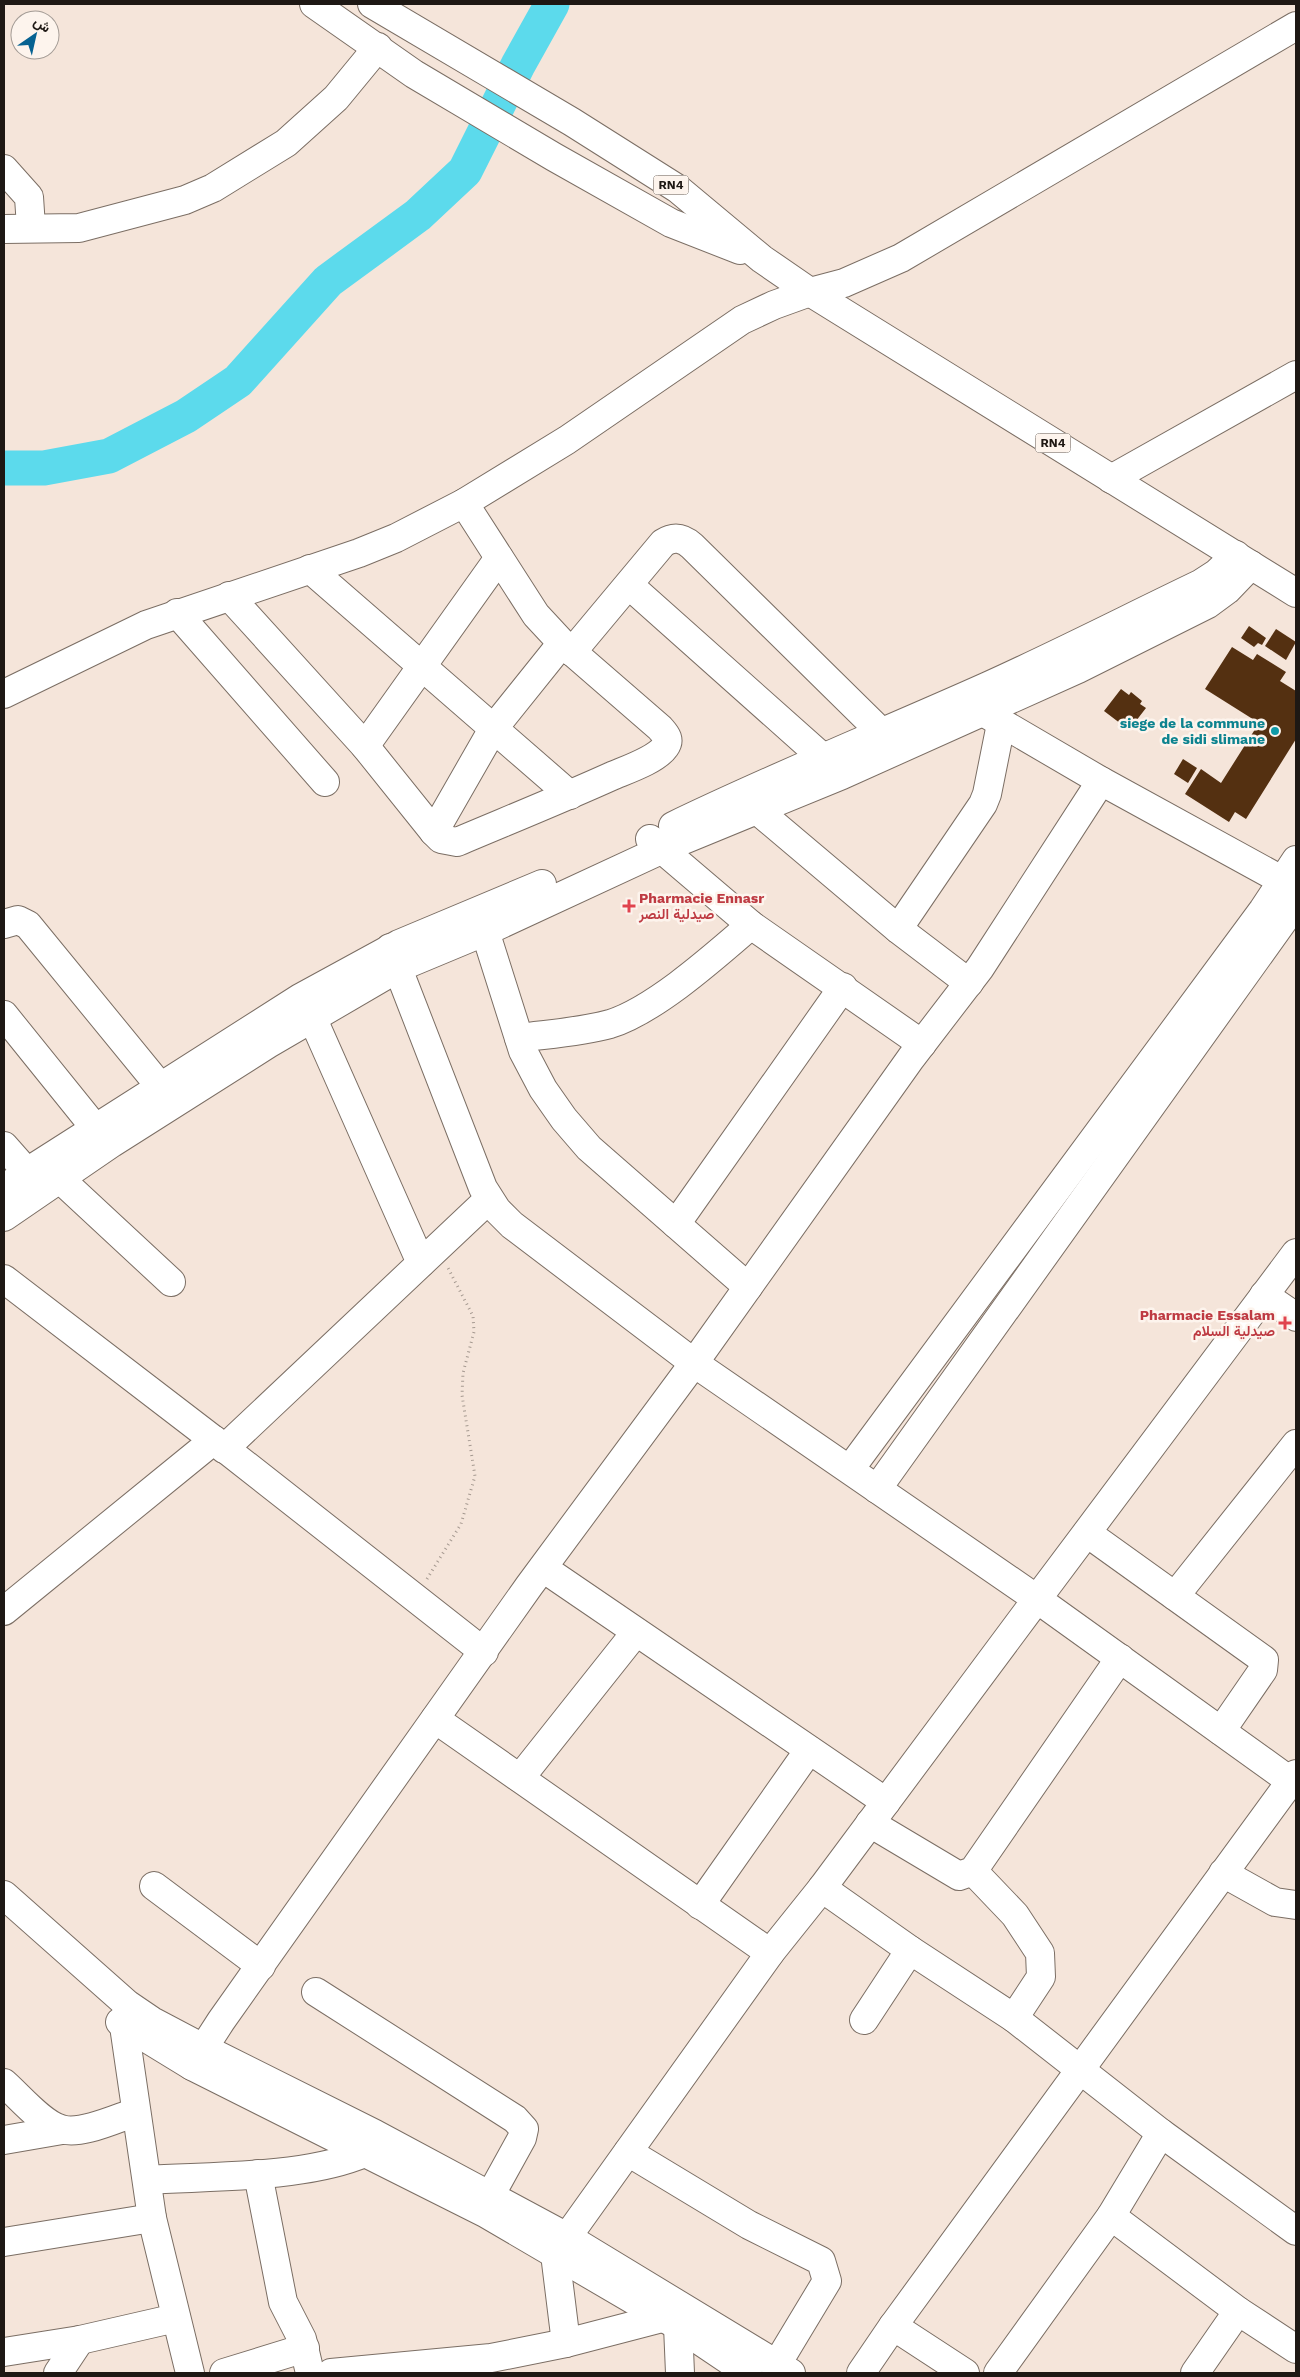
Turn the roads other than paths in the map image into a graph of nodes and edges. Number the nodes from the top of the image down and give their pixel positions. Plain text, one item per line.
1 (314, 4) edge
2 (372, 4) edge
3 (1296, 26) edge
4 (378, 48) junction
5 (4, 169) edge
6 (31, 227) junction
7 (4, 229) edge
8 (762, 259) junction
9 (810, 292) junction
10 (1296, 375) edge
11 (1111, 479) junction
12 (464, 503) junction
13 (498, 558) junction
14 (1243, 560) junction
15 (310, 569) junction
16 (628, 585) junction
17 (1296, 593) edge
18 (229, 596) junction
19 (177, 613) junction
20 (567, 648) junction
21 (421, 666) junction
22 (4, 694) edge
23 (959, 698) junction
24 (991, 718) junction
25 (493, 729) junction
26 (881, 732) junction
27 (365, 746) junction
28 (822, 757) junction
29 (1101, 781) junction
30 (325, 782) dead end
31 (570, 795) junction
32 (757, 810) junction
33 (434, 832) junction
34 (656, 843) junction
35 (1292, 876) edge
36 (1296, 903) edge
37 (4, 924) edge
38 (751, 925) junction
39 (898, 929) junction
40 (485, 931) junction
41 (394, 958) junction
42 (1228, 977) junction
43 (969, 983) junction
44 (843, 987) junction
45 (4, 1015) edge
46 (312, 1017) junction
47 (263, 1034) junction
48 (519, 1038) junction
49 (922, 1044) junction
50 (168, 1095) junction
51 (102, 1137) junction
52 (4, 1146) edge
53 (1095, 1160) junction
54 (27, 1172) junction
55 (59, 1178) junction
56 (4, 1189) edge
57 (489, 1199) junction
58 (4, 1217) edge
59 (676, 1224) junction
60 (1296, 1253) edge
61 (429, 1256) junction
62 (4, 1279) edge
63 (170, 1282) dead end
64 (748, 1287) junction
65 (1264, 1295) junction
66 (1296, 1317) edge
67 (694, 1363) junction
68 (1296, 1444) edge
69 (219, 1445) junction
70 (850, 1469) junction
71 (877, 1489) junction
72 (1087, 1533) junction
73 (543, 1568) junction
74 (1175, 1596) junction
75 (1037, 1598) junction
76 (4, 1611) edge
77 (636, 1632) junction
78 (484, 1652) junction
79 (1120, 1658) junction
80 (435, 1719) junction
81 (1221, 1730) junction
82 (809, 1750) junction
83 (520, 1778) junction
84 (1294, 1780) edge
85 (886, 1802) junction
86 (870, 1823) junction
87 (973, 1871) junction
88 (1223, 1873) junction
89 (154, 1886) dead end
90 (822, 1888) junction
91 (4, 1896) edge
92 (700, 1905) junction
93 (1296, 1905) edge
94 (4, 1921) edge
95 (910, 1950) junction
96 (770, 1953) junction
97 (261, 1966) junction
98 (316, 1992) dead end
99 (126, 2015) junction
100 (1014, 2018) junction
101 (864, 2020) dead end
102 (198, 2057) junction
103 (1080, 2069) junction
104 (4, 2082) edge
105 (136, 2112) junction
106 (62, 2130) junction
107 (1161, 2133) junction
108 (4, 2140) edge
109 (369, 2144) junction
110 (628, 2152) junction
111 (258, 2174) junction
112 (147, 2180) junction
113 (490, 2196) junction
114 (1111, 2216) junction
115 (152, 2218) junction
116 (1296, 2231) edge
117 (4, 2242) edge
118 (561, 2245) junction
119 (1238, 2310) junction
120 (176, 2318) junction
121 (670, 2322) junction
122 (893, 2326) junction
123 (80, 2340) junction
124 (566, 2343) junction
125 (1296, 2349) edge
126 (4, 2352) edge
127 (307, 2361) edge
128 (784, 2369) edge
129 (58, 2373) edge
130 (190, 2373) edge
131 (224, 2373) edge
132 (331, 2373) edge
133 (680, 2373) edge
134 (748, 2373) edge
135 (861, 2373) edge
136 (965, 2373) edge
137 (998, 2373) edge
138 (1195, 2373) edge

1 - 4 street, RN4
2 - 8 street, RN4
3 - 9 street
4 - 6 street
4 - 8 street, RN4
5 - 6 street
6 - 7 street
8 - 9 street, RN4
9 - 11 street, RN4
9 - 12 street
10 - 11 street
11 - 14 street, RN4
12 - 13 street
12 - 15 street
13 - 20 street
13 - 21 street
14 - 17 street, RN4
14 - 23 street
14 - 24 street
15 - 18 street
15 - 21 street
16 - 20 street
16 - 26 street
16 - 28 street
18 - 19 street
18 - 27 street
19 - 22 street
19 - 30 street
20 - 25 street
20 - 31 street
21 - 25 street
21 - 27 street
23 - 24 street
23 - 26 street
24 - 29 street
24 - 32 street
24 - 39 street
25 - 31 street
25 - 33 street
26 - 28 street
27 - 33 street
28 - 34 street
29 - 35 street
29 - 43 street
31 - 33 street
32 - 34 street
32 - 39 street
34 - 38 street
34 - 40 street
34 - 41 street
35 - 42 street
36 - 42 street
37 - 50 street
38 - 44 street
38 - 48 street
39 - 43 street
40 - 41 street
40 - 48 street
41 - 46 street
41 - 47 street
41 - 57 street
42 - 53 street
43 - 49 street
44 - 49 street
44 - 59 street
45 - 51 street
46 - 47 street
46 - 61 street
47 - 50 street
48 - 59 street
49 - 64 street
50 - 51 street
51 - 54 street
51 - 55 street
52 - 54 street
53 - 70 street
53 - 71 street
54 - 56 street
55 - 58 street
55 - 63 street
57 - 61 street
57 - 67 street
59 - 64 street
60 - 65 street
61 - 69 street
62 - 69 street
64 - 67 street
65 - 66 street
65 - 72 street
67 - 70 street
67 - 73 street
68 - 74 street
69 - 76 street
69 - 78 street
70 - 71 street
71 - 75 street
72 - 74 street
72 - 75 street
73 - 77 street
73 - 78 street
74 - 81 street
75 - 79 street
75 - 85 street
77 - 82 street
77 - 83 street
78 - 80 street
79 - 81 street
79 - 87 street
80 - 83 street
80 - 97 street
81 - 84 street
82 - 85 street
82 - 92 street
83 - 92 street
84 - 88 street
85 - 86 street
86 - 87 street
86 - 90 street
87 - 100 street
88 - 93 street
88 - 103 street
89 - 97 street
90 - 95 street
90 - 96 street
91 - 99 street
92 - 96 street
94 - 99 street
95 - 100 street
95 - 101 street
96 - 110 street
97 - 102 street
98 - 113 street
99 - 102 street
99 - 105 street
100 - 103 street
102 - 109 street
103 - 107 street
103 - 122 street
104 - 106 street
105 - 106 street
105 - 112 street
106 - 108 street
107 - 114 street
107 - 116 street
109 - 111 street
109 - 113 street
109 - 118 street
110 - 118 street
110 - 128 street
111 - 112 street
111 - 127 street
112 - 115 street
113 - 118 street
114 - 119 street
114 - 137 street
115 - 117 street
115 - 120 street
118 - 121 street
118 - 124 street
118 - 128 street
119 - 125 street
119 - 138 street
120 - 123 street
120 - 130 street
121 - 124 street
121 - 133 street
121 - 134 street
122 - 135 street
122 - 136 street
123 - 126 street
123 - 129 street
124 - 132 street
127 - 131 street

